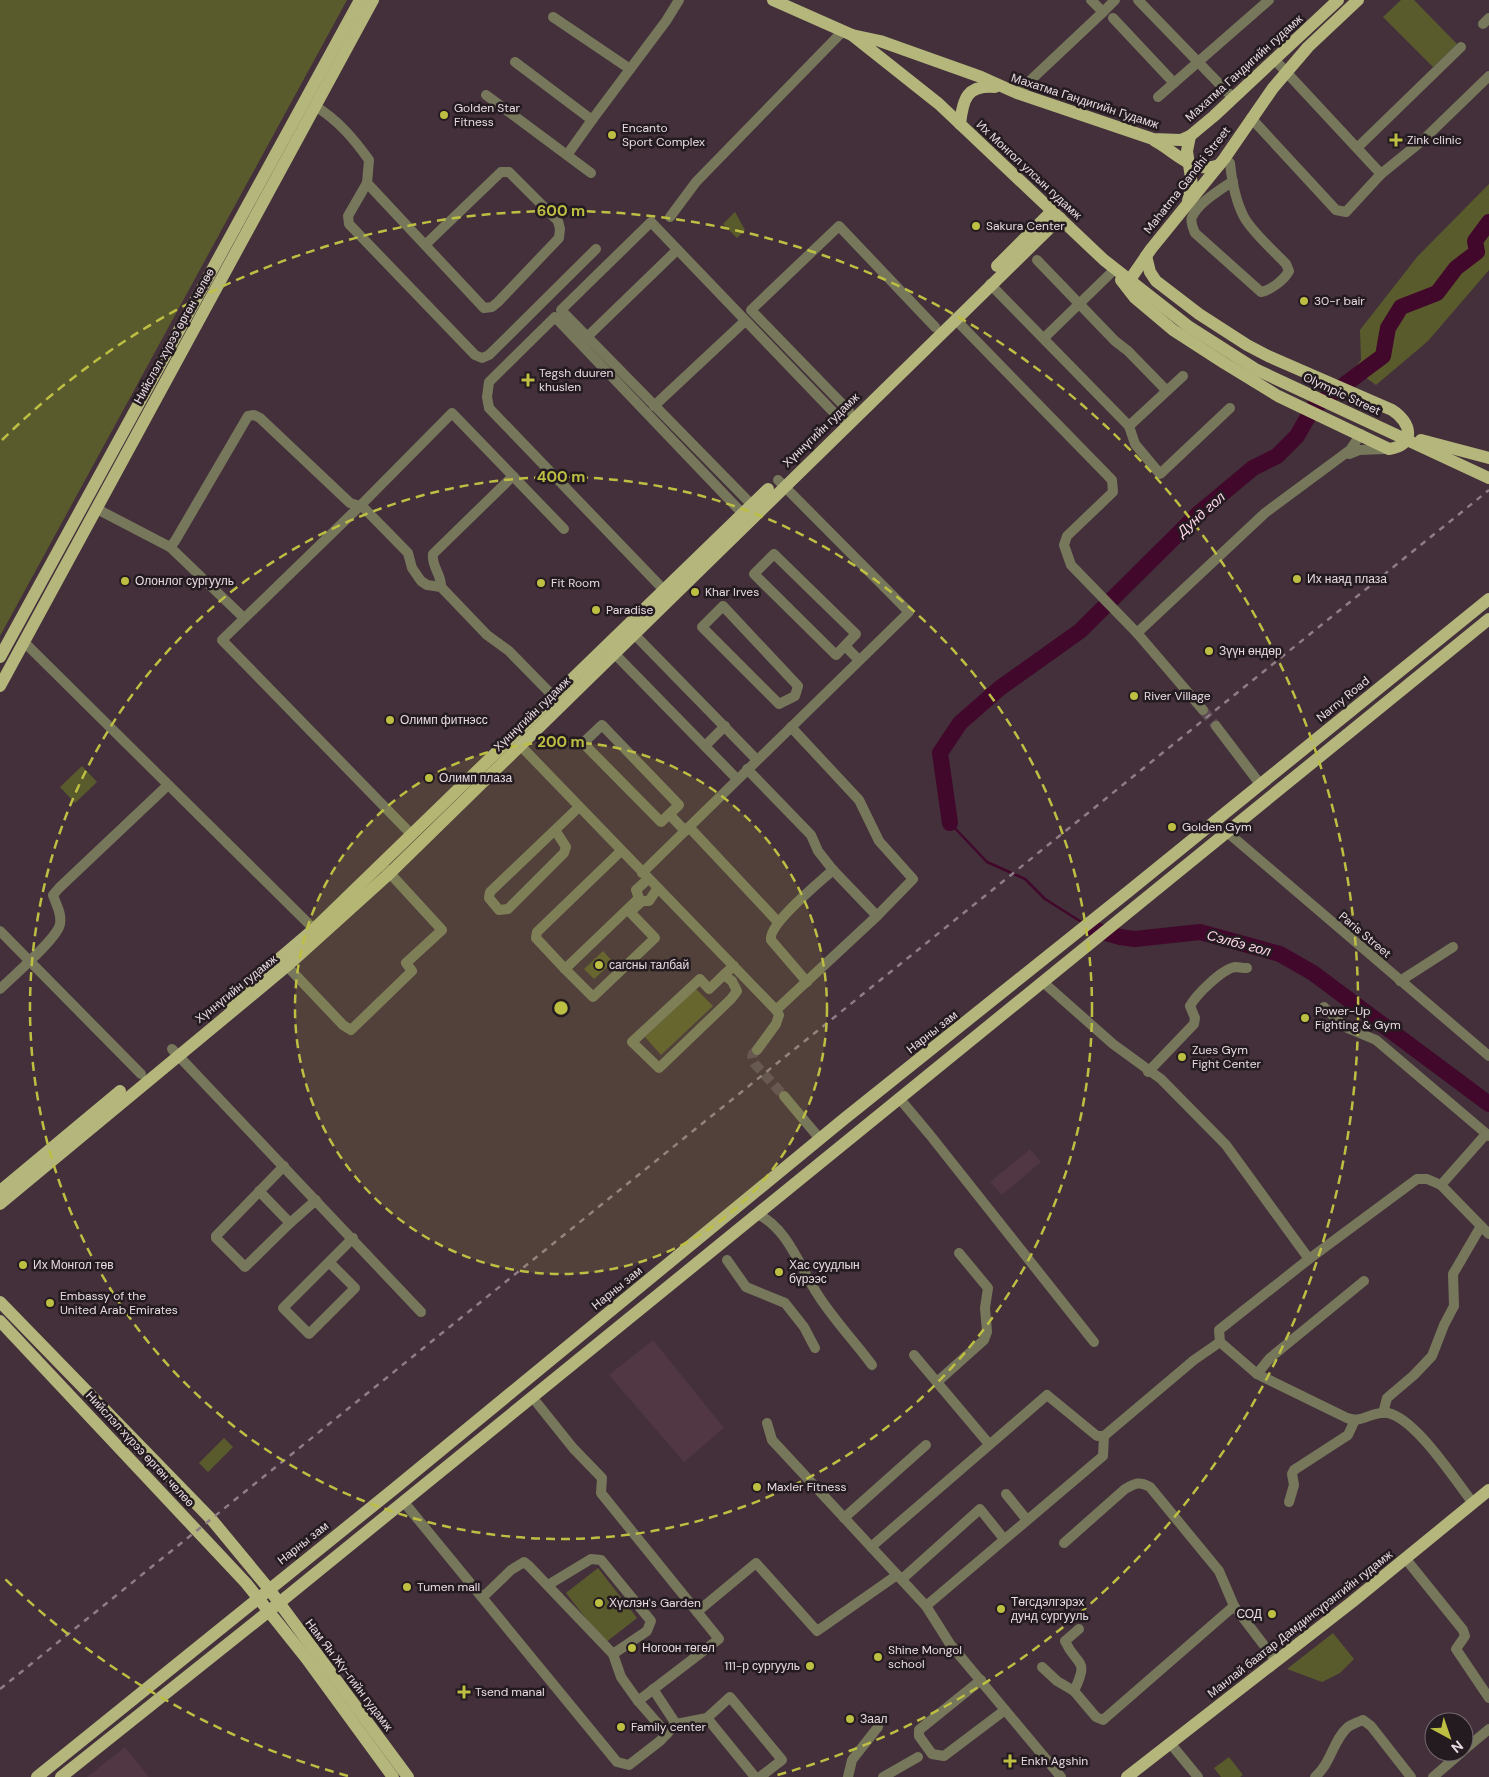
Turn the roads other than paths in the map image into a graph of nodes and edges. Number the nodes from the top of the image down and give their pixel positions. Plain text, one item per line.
1 (360, 0) edge
2 (373, 0) edge
3 (679, 0) edge
4 (773, 0) edge
5 (1092, 0) edge
6 (1115, 0) edge
7 (1138, 0) edge
8 (1269, 0) edge
9 (1338, 0) edge
10 (1358, 0) edge
11 (1102, 12) junction
12 (553, 17) dead end
13 (1113, 18) dead end
14 (847, 33) junction
15 (1461, 48) dead end
16 (1275, 60) junction
17 (1198, 61) junction
18 (516, 62) dead end
19 (630, 69) junction
20 (1286, 72) junction
21 (1489, 76) edge
22 (1174, 83) junction
23 (1000, 87) junction
24 (1017, 93) junction
25 (486, 95) dead end
26 (1158, 97) dead end
27 (1233, 98) junction
28 (315, 106) junction
29 (1251, 118) junction
30 (592, 120) junction
31 (960, 124) junction
32 (1190, 136) junction
33 (1153, 140) junction
34 (1357, 148) junction
35 (566, 155) junction
36 (1221, 162) junction
37 (1189, 164) junction
38 (591, 174) dead end
39 (1381, 174) junction
40 (1233, 180) junction
41 (367, 183) junction
42 (1187, 203) junction
43 (1056, 214) junction
44 (670, 217) dead end
45 (425, 245) junction
46 (596, 249) dead end
47 (677, 250) junction
48 (1146, 256) junction
49 (1037, 260) dead end
50 (1115, 269) junction
51 (219, 270) junction
52 (1129, 281) junction
53 (990, 284) junction
54 (1080, 305) junction
55 (955, 319) junction
56 (744, 321) junction
57 (1188, 326) joint
58 (935, 327) junction
59 (587, 337) junction
60 (1044, 338) junction
61 (1183, 376) dead end
62 (1166, 390) junction
63 (654, 406) junction
64 (1230, 408) dead end
65 (845, 415) junction
66 (1129, 426) junction
67 (1384, 430) junction
68 (1356, 432) junction
69 (1389, 449) junction
70 (1341, 457) junction
71 (1489, 458) edge
72 (513, 476) junction
73 (1489, 478) edge
74 (781, 483) junction
75 (361, 505) junction
76 (96, 509) junction
77 (747, 510) junction
78 (75, 519) junction
79 (87, 526) junction
80 (564, 529) dead end
81 (170, 547) junction
82 (441, 587) junction
83 (664, 590) junction
84 (1489, 599) edge
85 (244, 618) junction
86 (1489, 620) edge
87 (1137, 633) junction
88 (634, 634) junction
89 (24, 642) junction
90 (845, 646) junction
91 (610, 649) junction
92 (0, 657) edge
93 (860, 660) junction
94 (0, 686) edge
95 (1371, 694) junction
96 (556, 695) junction
97 (796, 696) junction
98 (1359, 704) junction
99 (1384, 705) junction
100 (809, 709) junction
101 (1203, 710) tunnel mouth
102 (1368, 716) junction
103 (724, 726) junction
104 (1216, 726) tunnel mouth
105 (791, 727) junction
106 (516, 741) junction
107 (705, 746) junction
108 (757, 760) junction
109 (747, 769) junction
110 (737, 779) junction
111 (1260, 784) junction
112 (168, 785) junction
113 (579, 807) junction
114 (670, 814) junction
115 (687, 829) junction
116 (555, 830) junction
117 (1227, 832) junction
118 (412, 835) junction
119 (621, 851) junction
120 (386, 869) junction
121 (833, 870) junction
122 (645, 876) junction
123 (657, 889) junction
124 (877, 916) junction
125 (778, 922) junction
126 (314, 929) junction
127 (0, 931) edge
128 (1453, 947) dead end
129 (29, 961) junction
130 (287, 966) junction
131 (734, 966) junction
132 (1247, 968) dead end
133 (565, 969) junction
134 (724, 975) junction
135 (1400, 981) junction
136 (807, 982) junction
137 (1044, 982) junction
138 (0, 989) edge
139 (1324, 1007) dead end
140 (776, 1010) junction
141 (758, 1050) dead end
142 (174, 1052) junction
143 (1489, 1056) edge
144 (1148, 1072) junction
145 (141, 1074) junction
146 (883, 1088) junction
147 (786, 1094) tunnel mouth
148 (897, 1100) junction
149 (1487, 1135) edge
150 (823, 1137) junction
151 (284, 1166) junction
152 (1441, 1186) junction
153 (0, 1191) edge
154 (259, 1191) junction
155 (316, 1200) junction
156 (0, 1204) edge
157 (757, 1214) junction
158 (290, 1224) junction
159 (1481, 1226) junction
160 (1489, 1234) edge
161 (353, 1238) junction
162 (959, 1253) dead end
163 (1309, 1259) junction
164 (727, 1260) dead end
165 (330, 1263) junction
166 (1364, 1281) dead end
167 (0, 1302) edge
168 (422, 1312) dead end
169 (0, 1321) edge
170 (1094, 1342) dead end
171 (1220, 1342) junction
172 (815, 1348) dead end
173 (914, 1355) dead end
174 (556, 1356) junction
175 (872, 1364) dead end
176 (567, 1368) junction
177 (1257, 1374) junction
178 (937, 1382) junction
179 (537, 1403) dead end
180 (1382, 1413) junction
181 (1355, 1420) junction
182 (767, 1424) dead end
183 (1104, 1436) junction
184 (989, 1444) junction
185 (926, 1446) dead end
186 (1489, 1490) edge
187 (1006, 1494) dead end
188 (403, 1502) junction
189 (1289, 1502) dead end
190 (1473, 1503) junction
191 (844, 1518) junction
192 (1028, 1520) junction
193 (1004, 1539) junction
194 (1064, 1542) dead end
195 (870, 1547) junction
196 (1406, 1558) junction
197 (899, 1577) junction
198 (548, 1585) junction
199 (269, 1589) junction
200 (483, 1597) junction
201 (257, 1598) junction
202 (279, 1603) junction
203 (926, 1606) junction
204 (1234, 1606) junction
205 (268, 1612) junction
206 (697, 1612) junction
207 (1078, 1629) dead end
208 (612, 1654) junction
209 (1276, 1661) junction
210 (1042, 1667) dead end
211 (981, 1680) junction
212 (653, 1689) junction
213 (1074, 1691) junction
214 (1489, 1698) edge
215 (638, 1701) junction
216 (1005, 1710) junction
217 (707, 1718) junction
218 (676, 1724) junction
219 (878, 1727) dead end
220 (1489, 1729) edge
221 (666, 1734) junction
222 (1474, 1742) edge
223 (1170, 1743) junction
224 (918, 1757) dead end
225 (1450, 1762) edge
226 (37, 1777) edge
227 (61, 1777) edge
228 (393, 1777) edge
229 (408, 1777) edge
230 (755, 1777) edge
231 (760, 1777) edge
232 (848, 1777) edge
233 (883, 1777) edge
234 (1060, 1777) edge
235 (1127, 1777) edge
236 (1198, 1777) edge
237 (1315, 1777) edge
238 (1411, 1777) edge
239 (1433, 1777) edge

1 - 51 main road, Нийслэл хүрээ өргөн чөлөө
2 - 28 main road, Нийслэл хүрээ өргөн чөлөө
3 - 19 street
4 - 14 main road, Их Монгол улсын гудамж
5 - 11 street
6 - 11 street
7 - 17 street
8 - 17 street
9 - 16 main road, Махатма Гандигийн гудамж
10 - 20 main road, Mahatma Gandhi Street
11 - 24 street
12 - 19 street
13 - 22 street
14 - 23 main road, Их Монгол улсын гудамж
14 - 31 main road, Их Монгол улсын гудамж
14 - 44 street
15 - 34 street
16 - 20 street
16 - 27 main road, Махатма Гандигийн гудамж
17 - 22 street
17 - 27 street
18 - 30 street
19 - 30 street
20 - 29 main road, Mahatma Gandhi Street
20 - 34 street
21 - 39 street
22 - 26 street
23 - 24 main road, Махатма Гандигийн Гудамж
23 - 31 main road
24 - 33 main road, Махатма Гандигийн Гудамж
25 - 35 street
27 - 32 main road, Махатма Гандигийн гудамж
28 - 41 street
28 - 51 main road, Нийслэл хүрээ өргөн чөлөө
29 - 36 main road, Mahatma Gandhi Street
29 - 39 street
30 - 35 street
31 - 43 main road, Их Монгол улсын гудамж
32 - 33 main road, Махатма Гандигийн Гудамж
32 - 37 main road
33 - 37 main road
34 - 39 street
35 - 38 street
36 - 37 main road
36 - 40 street
36 - 42 main road, Mahatma Gandhi Street
37 - 42 main road
40 - 40 street
41 - 45 street
41 - 46 street
42 - 48 main road, Mahatma Gandhi Street
43 - 50 main road, Их Монгол улсын гудамж
43 - 53 main road, Хүннүгийн гудамж
43 - 58 main road, Хүннүгийн гудамж
45 - 45 street
47 - 56 street
47 - 59 street
47 - 59 street
48 - 52 main road, Mahatma Gandhi Street
48 - 69 main road
49 - 54 street
50 - 52 main road, Их Монгол улсын гудамж
50 - 54 street
50 - 68 main road
51 - 76 main road, Нийслэл хүрээ өргөн чөлөө
51 - 78 main road, Нийслэл хүрээ өргөн чөлөө
52 - 57 main road, Их Монгол улсын гудамж
53 - 55 main road, Хүннүгийн гудамж
53 - 60 street
54 - 60 street
54 - 62 street
55 - 74 main road, Хүннүгийн гудамж
55 - 87 street
56 - 63 street
56 - 65 street
57 - 67 main road, Olympic Street
58 - 65 main road, Хүннүгийн гудамж
58 - 65 street
59 - 63 street
60 - 66 street
61 - 62 street
62 - 66 street
63 - 77 street
64 - 66 street
65 - 74 main road, Хүннүгийн гудамж
67 - 71 main road
67 - 73 main road, Olympic Street
68 - 69 main road
68 - 70 street
69 - 70 street
70 - 87 street
72 - 75 street
72 - 80 street
72 - 82 street
74 - 77 main road, Хүннүгийн гудамж
74 - 88 main road, Хүннүгийн гудамж
74 - 93 street
75 - 81 street
75 - 82 street
75 - 85 street
76 - 79 main road, Нийслэл хүрээ өргөн чөлөө
76 - 81 street
77 - 83 main road, Хүннүгийн гудамж
77 - 83 street
78 - 79 main road
78 - 92 main road, Нийслэл хүрээ өргөн чөлөө
79 - 89 main road, Нийслэл хүрээ өргөн чөлөө
81 - 85 street
82 - 96 street
83 - 91 main road, Хүннүгийн гудамж
84 - 95 main road, Narny Road
85 - 118 street
86 - 99 main road
87 - 101 street
88 - 91 main road, Хүннүгийн гудамж
88 - 103 street
89 - 94 main road, Нийслэл хүрээ өргөн чөлөө
89 - 112 street
90 - 90 street
90 - 93 street
91 - 96 main road, Хүннүгийн гудамж
91 - 106 main road, Хүннүгийн гудамж
91 - 107 street
93 - 100 street
95 - 98 main road, Narny Road
95 - 99 main road
96 - 106 main road, Хүннүгийн гудамж
97 - 97 street
97 - 100 street
98 - 102 main road
98 - 111 main road, Narny Road
99 - 102 main road
100 - 105 street
102 - 117 main road
103 - 107 street
103 - 108 street
104 - 111 street
105 - 108 street
105 - 124 street
106 - 113 street
106 - 118 main road, Хүннүгийн гудамж
106 - 120 main road, Хүннүгийн гудамж
107 - 110 street
108 - 109 street
109 - 110 street
109 - 121 street
110 - 115 street
111 - 146 main road, Нарны зам
112 - 126 street
112 - 129 street
113 - 116 street
113 - 119 street
114 - 114 street
114 - 115 street
115 - 122 street
115 - 125 street
116 - 116 street
117 - 135 street, Paris Street
117 - 137 main road
118 - 120 main road, Хүннүгийн гудамж
119 - 122 street
119 - 133 street
120 - 126 main road, Хүннүгийн гудамж
120 - 130 main road, Хүннүгийн гудамж
120 - 130 street
121 - 124 street
121 - 125 street
122 - 123 street
122 - 133 street
123 - 131 street
123 - 133 street
124 - 136 street
125 - 136 street
126 - 142 main road, Хүннүгийн гудамж
127 - 129 street
128 - 135 street
129 - 138 street
129 - 145 street
130 - 142 main road, Хүннүгийн гудамж
131 - 134 street
131 - 140 street
132 - 144 street
134 - 134 street
135 - 143 street, Paris Street
136 - 140 street
137 - 144 street
137 - 148 main road
139 - 149 street
140 - 141 street
142 - 145 main road, Хүннүгийн гудамж
142 - 151 street
142 - 156 main road, Хүннүгийн гудамж
144 - 163 street
145 - 153 main road, Хүннүгийн гудамж
146 - 148 main road
146 - 150 main road, Нарны зам
147 - 150 street
148 - 157 main road
148 - 170 street
149 - 152 street
150 - 174 main road, Нарны зам
151 - 154 street
151 - 155 street
152 - 159 street
152 - 163 street
154 - 158 street
154 - 158 street
155 - 158 street
155 - 161 street
157 - 175 street
157 - 176 main road
159 - 160 street
159 - 180 street
161 - 165 street
161 - 168 street
162 - 178 street
163 - 171 street
164 - 172 street
165 - 165 street
166 - 177 street
167 - 199 main road, Нийслэл хүрээ өргөн чөлөө
169 - 201 main road, Нийслэл хүрээ өргөн чөлөө
171 - 177 street
171 - 183 street
173 - 178 street
174 - 176 main road
174 - 199 main road, Нарны зам
176 - 188 main road
177 - 181 street
178 - 184 street
179 - 206 street
180 - 181 street
180 - 190 street
181 - 189 street
182 - 191 street
183 - 184 street
183 - 192 street
184 - 195 street
185 - 191 street
186 - 190 main road, Манлай баатар Дамдинсүрэнгийн гудамж
187 - 192 street
188 - 200 street
188 - 202 main road
190 - 196 main road, Манлай баатар Дамдинсүрэнгийн гудамж
191 - 195 street
192 - 193 street
193 - 197 street
193 - 203 street
194 - 204 street
195 - 197 street
196 - 209 main road, Манлай баатар Дамдинсүрэнгийн гудамж
196 - 214 street
197 - 203 street
197 - 206 street
198 - 200 street
198 - 208 street
198 - 208 street
199 - 201 main road, Нарны зам
199 - 202 main road, Нам Ян Жү-гийн гудамж
200 - 221 street
201 - 205 main road, Нийслэл хүрээ өргөн чөлөө
201 - 226 main road, Нарны зам
202 - 205 main road
202 - 229 main road, Нам Ян Жү-гийн гудамж
203 - 211 street
204 - 209 street
204 - 213 street
205 - 227 main road
205 - 228 main road, Нам Ян Жү-гийн гудамж
206 - 212 street
207 - 213 street
208 - 215 street
209 - 223 main road, Манлай баатар Дамдинсүрэнгийн гудамж
210 - 213 street
211 - 216 street
211 - 216 street
212 - 215 street
212 - 218 street
215 - 221 street
216 - 234 street
217 - 218 street
217 - 230 street
217 - 231 street
218 - 221 street
219 - 232 street
220 - 222 street
223 - 235 main road, Манлай баатар Дамдинсүрэнгийн гудамж
223 - 236 street
224 - 233 street
225 - 239 street
237 - 238 street

